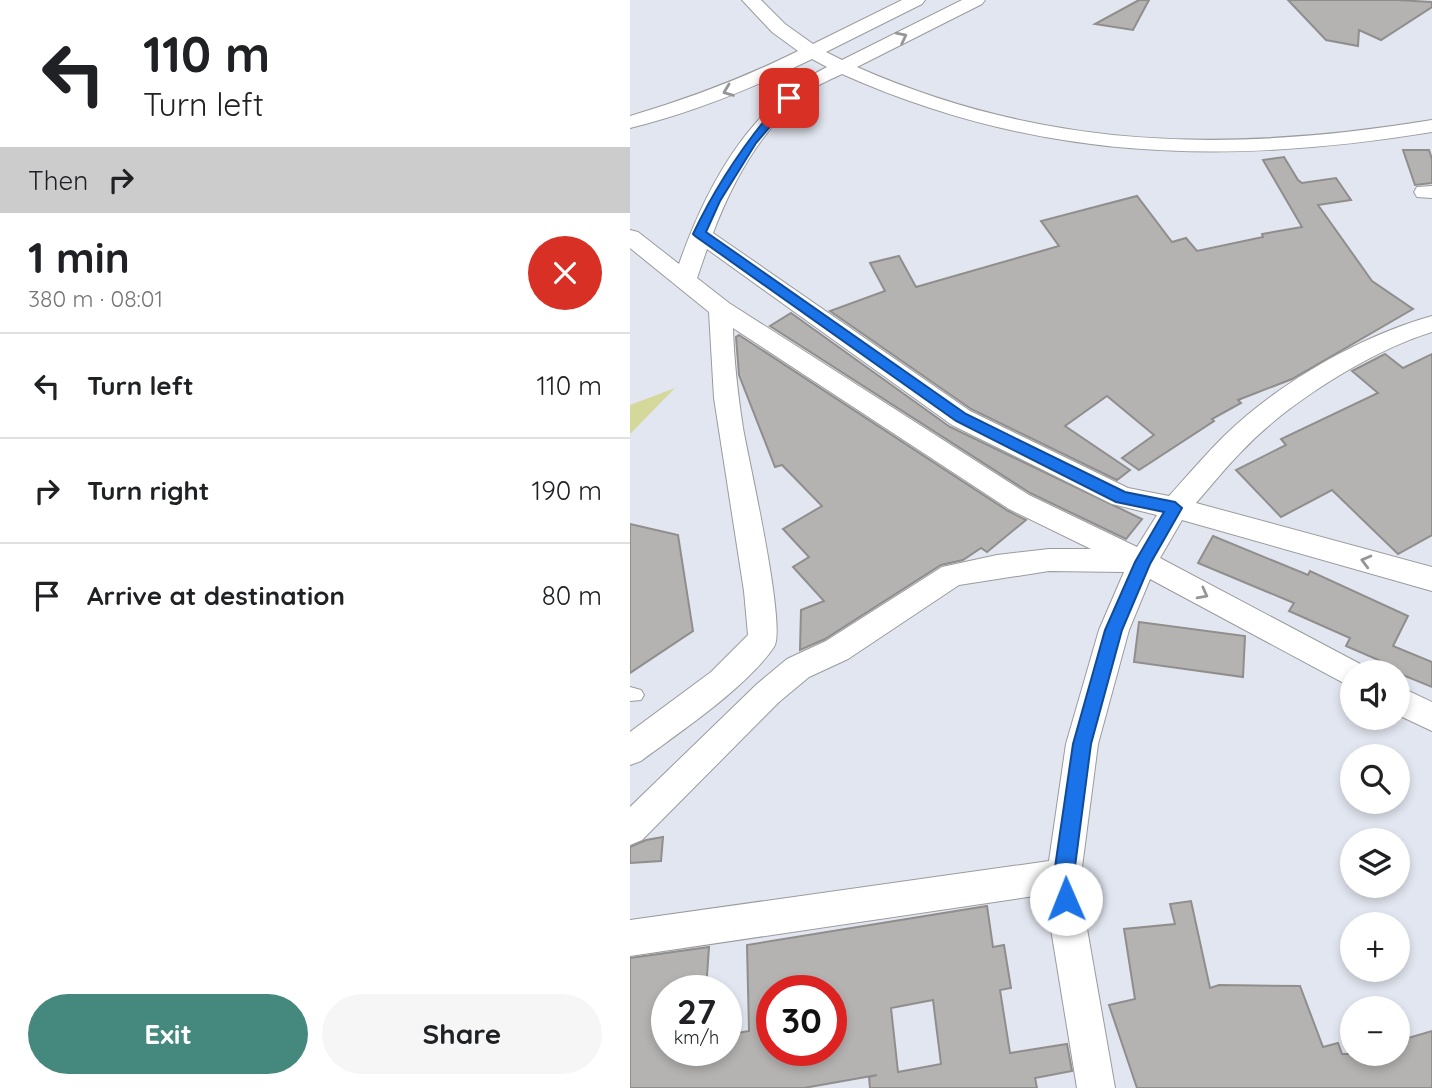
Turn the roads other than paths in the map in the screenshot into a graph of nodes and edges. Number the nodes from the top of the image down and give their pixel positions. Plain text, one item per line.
1 (751, 0) edge
2 (916, 0) edge
3 (976, 0) edge
4 (812, 52) junction
5 (841, 68) junction
6 (630, 122) edge
7 (1432, 126) edge
8 (700, 234) junction
9 (630, 237) edge
10 (686, 278) junction
11 (722, 309) junction
12 (1432, 324) edge
13 (1175, 508) junction
14 (1143, 562) junction
15 (1432, 579) edge
16 (1340, 668) edge
17 (1410, 705) edge
18 (1432, 717) edge
19 (630, 751) edge
20 (630, 829) edge
21 (1064, 874) junction
22 (630, 937) edge
23 (1096, 1088) edge

1 - 4 street
2 - 4 street
5 -> 3 street
4 - 5 street
4 -> 6 street
5 - 7 street
5 - 8 street
8 - 10 street
8 - 13 street
9 - 10 street
10 - 11 street
11 - 14 street
11 - 19 street
12 - 13 street
13 - 14 street
15 -> 13 street
14 -> 16 street
14 - 20 street
14 - 21 street
17 - 18 street
21 - 22 street
21 - 23 street

